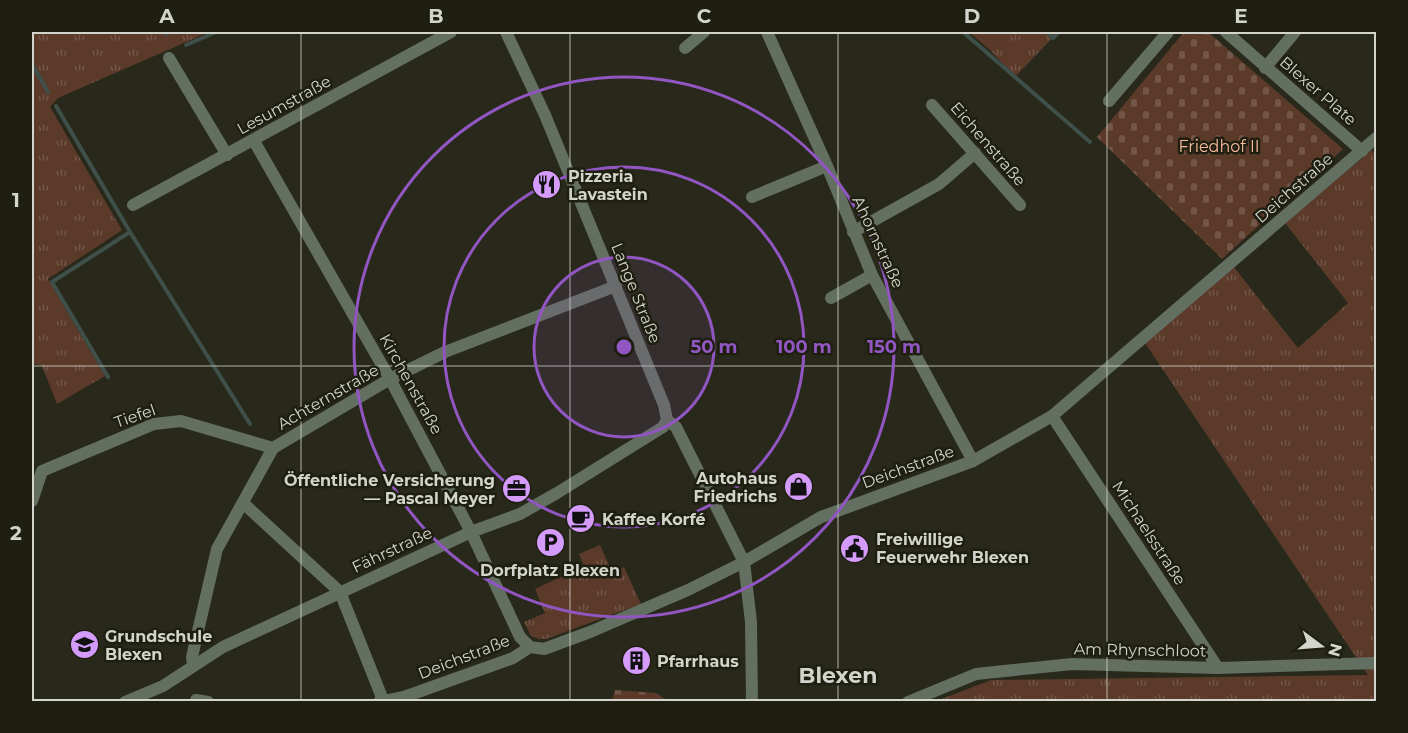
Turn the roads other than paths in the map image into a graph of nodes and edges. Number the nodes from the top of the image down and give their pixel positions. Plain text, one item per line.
1 (451, 32) edge
2 (506, 32) edge
3 (704, 32) edge
4 (766, 32) edge
5 (1168, 32) edge
6 (1226, 32) edge
7 (1295, 32) edge
8 (685, 48) dead end
9 (169, 58) dead end
10 (1265, 68) junction
11 (1109, 101) dead end
12 (932, 105) dead end
13 (1377, 138) edge
14 (254, 141) junction
15 (1362, 151) junction
16 (975, 153) junction
17 (227, 155) junction
18 (827, 166) junction
19 (752, 197) dead end
20 (133, 205) dead end
21 (1020, 205) dead end
22 (853, 232) junction
23 (872, 275) junction
24 (616, 286) junction
25 (831, 298) dead end
26 (390, 379) junction
27 (1052, 416) junction
28 (667, 420) junction
29 (273, 448) junction
30 (973, 461) junction
31 (32, 501) edge
32 (243, 503) junction
33 (471, 532) junction
34 (744, 562) junction
35 (340, 592) junction
36 (530, 647) junction
37 (1377, 663) edge
38 (193, 665) junction
39 (1218, 668) junction
40 (405, 699) edge
41 (381, 701) edge
42 (124, 702) edge
43 (752, 702) edge
44 (908, 702) edge

1 - 14 street, Lesumstraße
2 - 24 street, Lange Straße
3 - 8 street
4 - 18 street, Ahornstraße
5 - 11 street
6 - 10 street, Blexer Plate
7 - 10 street
9 - 17 street
10 - 15 street, Blexer Plate
12 - 16 street, Eichenstraße
13 - 15 street, Deichstraße
14 - 17 street, Lesumstraße
14 - 26 street, Kirchenstraße
15 - 27 street, Deichstraße
16 - 21 street, Eichenstraße
16 - 22 street
17 - 20 street, Lesumstraße
18 - 19 street
18 - 22 street, Ahornstraße
22 - 23 street, Ahornstraße
23 - 25 street
23 - 30 street, Ahornstraße
24 - 26 street, Achternstraße
24 - 28 street, Lange Straße
26 - 29 street, Achternstraße
26 - 33 street, Kirchenstraße
27 - 30 street, Deichstraße
27 - 39 street, Michaelsstraße
28 - 33 street, Fährstraße
28 - 34 street, Lange Straße
29 - 31 street, Tiefel
29 - 32 street, Achternstraße
30 - 34 street, Deichstraße
32 - 35 street
32 - 38 street, Achternstraße
33 - 35 street, Fährstraße
33 - 36 street, Kirchenstraße
34 - 36 street, Deichstraße
34 - 43 street
35 - 38 street, Fährstraße
35 - 41 street
36 - 40 street, Deichstraße
37 - 39 street, Am Rhynschloot
38 - 42 street, Fährstraße
39 - 44 street, Am Rhynschloot
40 - 41 street, Deichstraße

